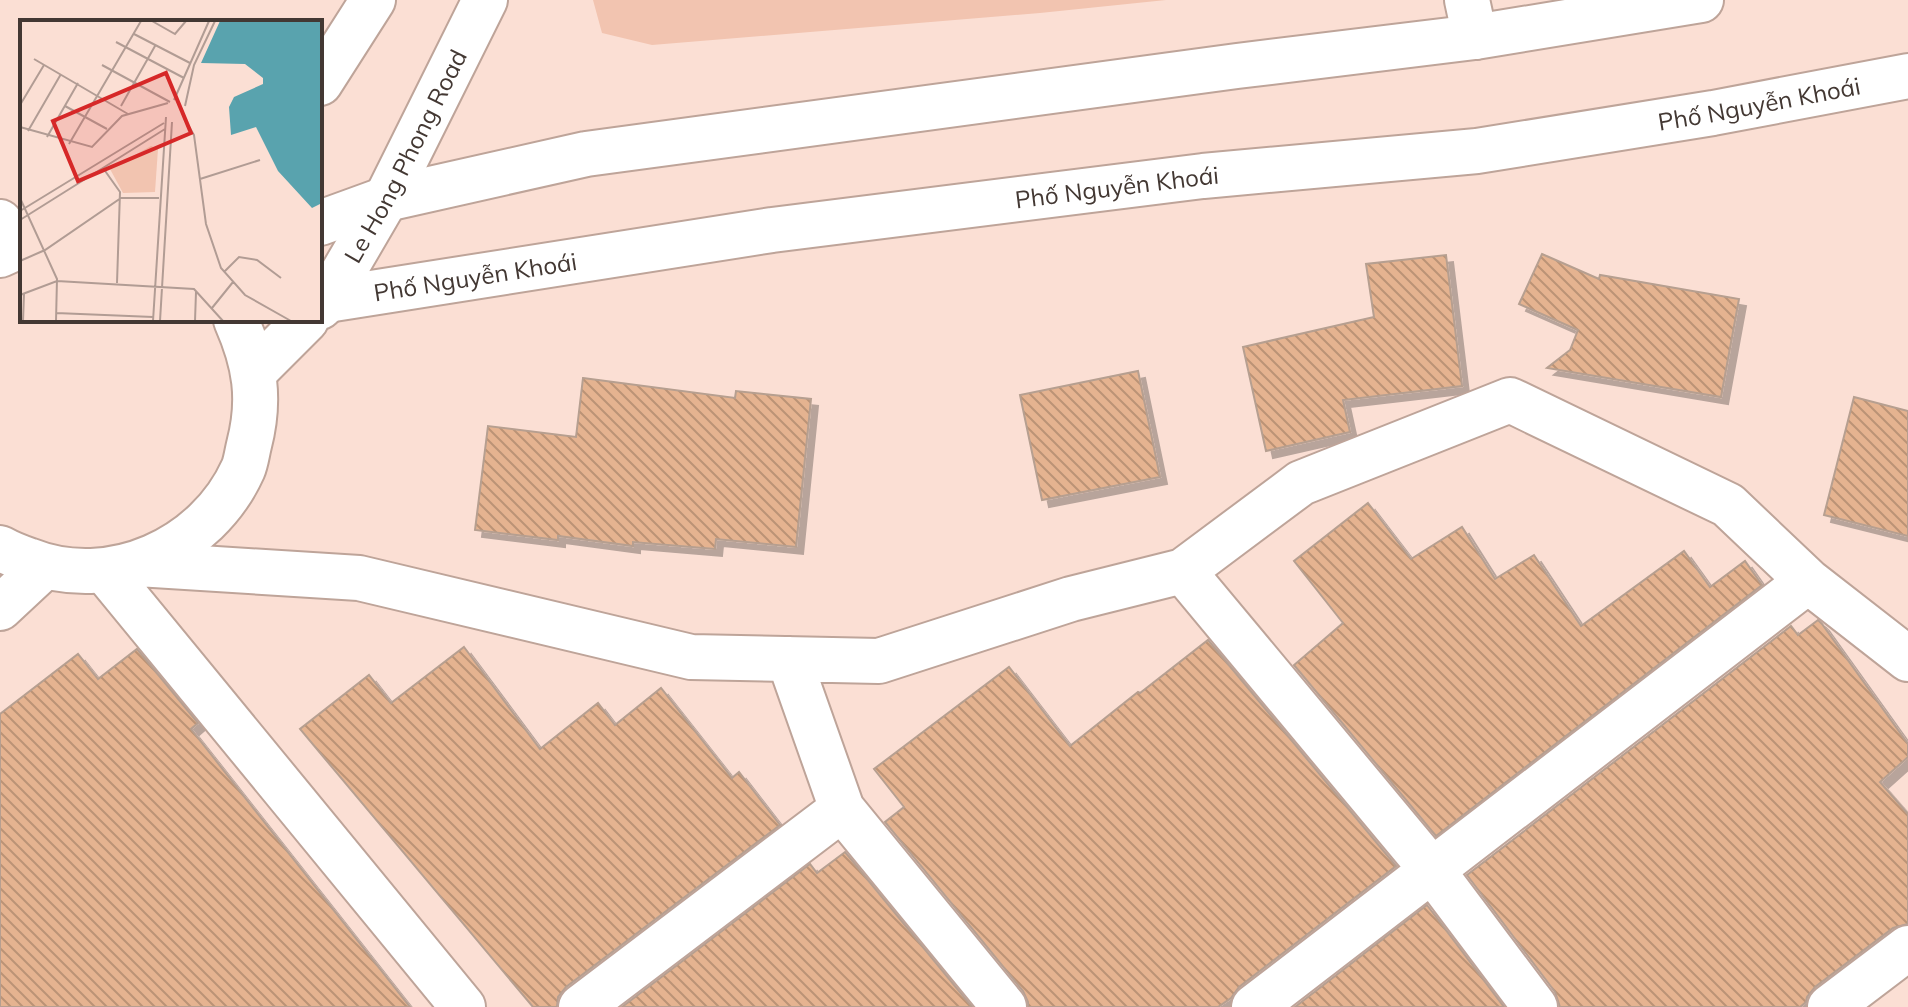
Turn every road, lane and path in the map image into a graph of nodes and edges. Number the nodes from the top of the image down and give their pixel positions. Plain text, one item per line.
1 (373, 0) edge
2 (485, 0) edge
3 (1701, 0) edge
4 (1471, 18) edge
5 (1908, 76) edge
6 (322, 80) edge
7 (386, 199) junction
8 (322, 222) edge
9 (322, 303) edge
10 (322, 308) edge
11 (237, 322) edge
12 (305, 322) edge
13 (254, 372) junction
14 (0, 548) edge
15 (44, 567) junction
16 (122, 567) junction
17 (1183, 571) junction
18 (1808, 581) junction
19 (0, 608) edge
20 (789, 659) junction
21 (1908, 659) edge
22 (842, 809) junction
23 (1432, 870) junction
24 (1908, 948) edge
25 (463, 1007) edge
26 (581, 1007) edge
27 (1004, 1007) edge
28 (1254, 1007) edge
29 (1535, 1007) edge
30 (1830, 1007) edge

1 - 6 street
2 - 7 street, Le Hong Phong Road
3 - 4 street
4 - 7 street
5 - 10 street, Phố Nguyễn Khoái
7 - 8 street
7 - 9 street, Le Hong Phong Road
11 - 13 street
12 - 13 street, Le Hong Phong Road
13 - 16 street
14 - 15 street
15 - 16 street
15 - 19 street
16 - 20 street
16 - 25 street
17 - 18 street
17 - 20 street
17 - 23 street
18 - 21 street
18 - 23 street
20 - 22 street
22 - 26 street
22 - 27 street
23 - 28 street
23 - 29 street
24 - 30 street

